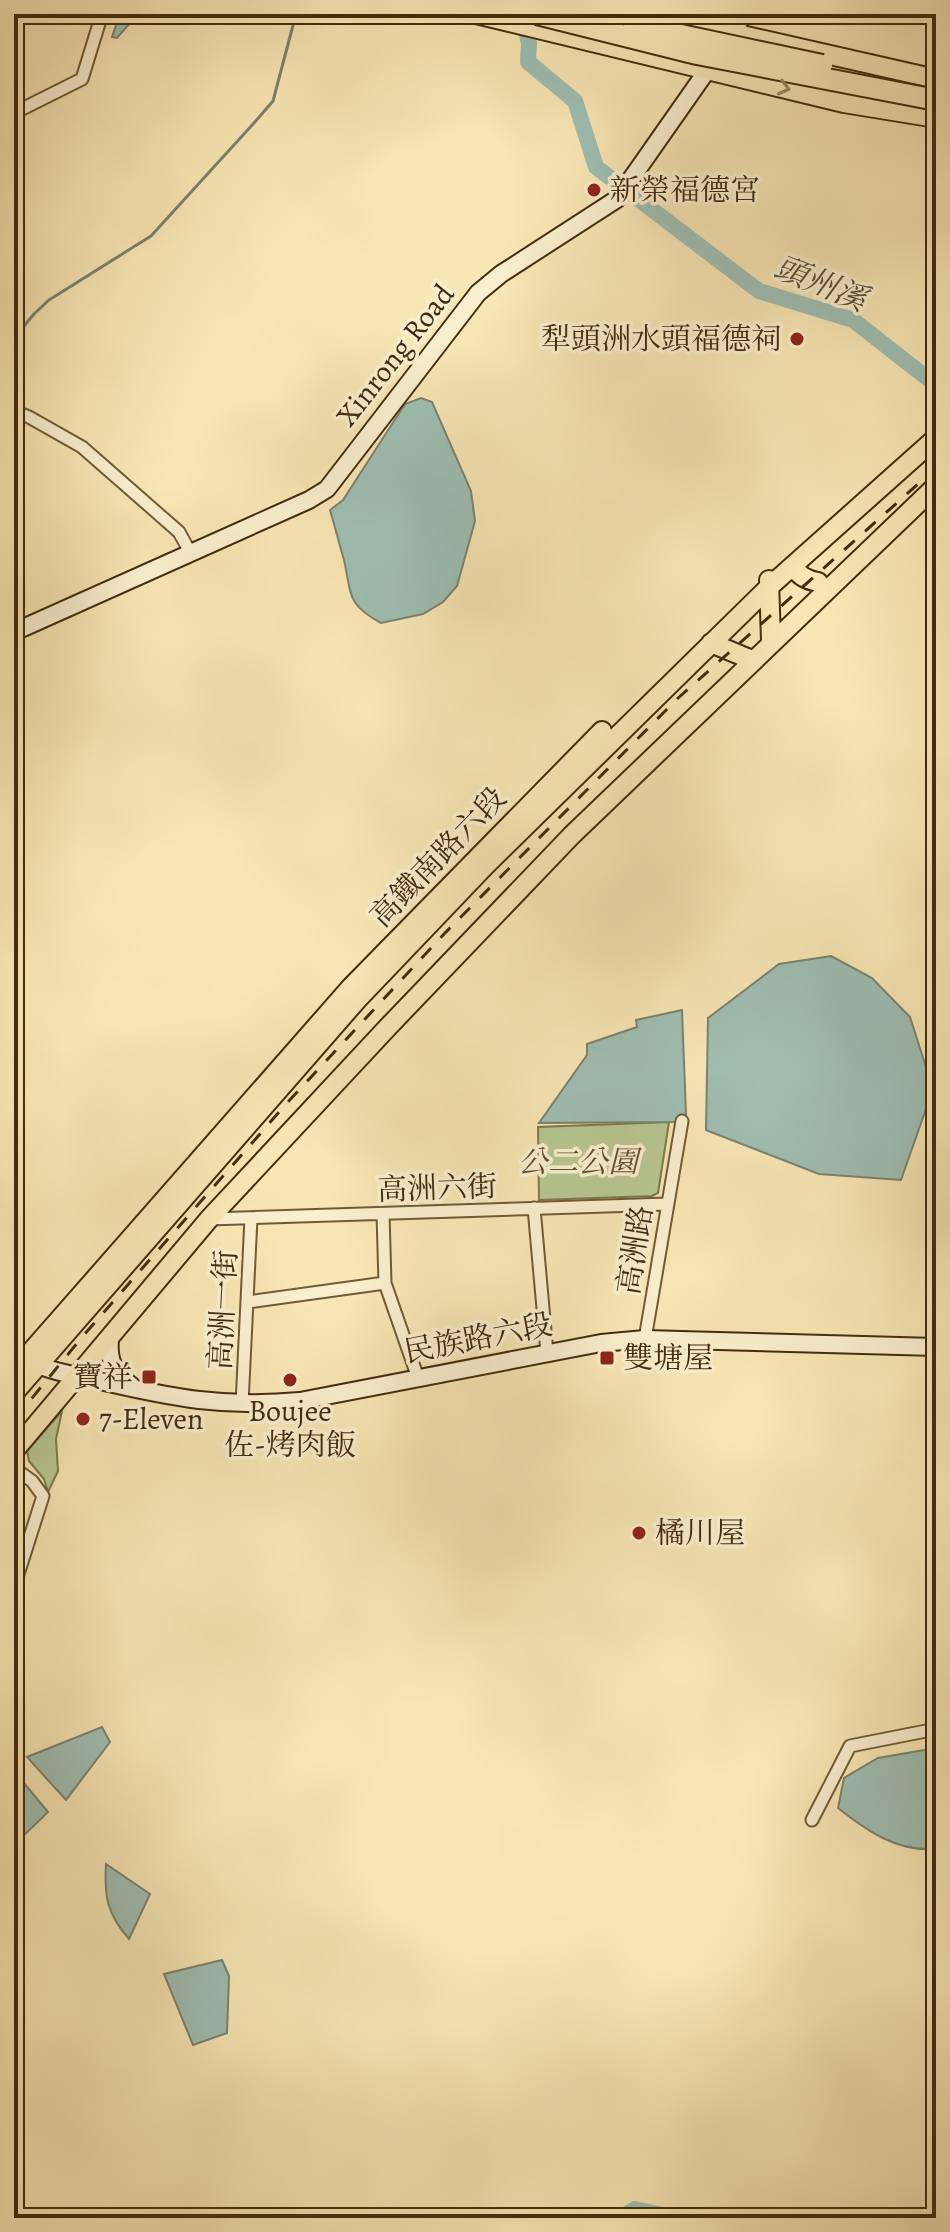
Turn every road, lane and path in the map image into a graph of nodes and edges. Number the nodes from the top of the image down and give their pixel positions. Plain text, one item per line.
1 (102, 14) edge
2 (476, 14) edge
3 (537, 14) edge
4 (588, 14) edge
5 (628, 14) edge
6 (744, 14) edge
7 (733, 33) junction
8 (709, 69) junction
9 (936, 79) edge
10 (936, 86) edge
11 (936, 100) edge
12 (14, 113) edge
13 (936, 118) edge
14 (14, 411) edge
15 (936, 422) edge
16 (936, 438) edge
17 (936, 473) edge
18 (936, 486) edge
19 (190, 552) junction
20 (794, 565) junction
21 (769, 579) junction
22 (818, 582) junction
23 (14, 632) edge
24 (771, 634) junction
25 (711, 643) junction
26 (746, 657) junction
27 (377, 959) junction
28 (422, 974) junction
29 (357, 1000) junction
30 (392, 1023) junction
31 (682, 1121) dead end
32 (667, 1204) junction
33 (534, 1208) junction
34 (383, 1214) junction
35 (251, 1218) junction
36 (209, 1219) junction
37 (385, 1283) junction
38 (248, 1302) junction
39 (110, 1339) junction
40 (645, 1339) junction
41 (936, 1347) edge
42 (547, 1353) junction
43 (20, 1364) edge
44 (72, 1375) junction
45 (418, 1378) junction
46 (136, 1389) junction
47 (14, 1393) edge
48 (242, 1404) junction
49 (14, 1435) edge
50 (14, 1451) edge
51 (14, 1468) edge
52 (14, 1587) edge
53 (936, 1729) edge
54 (812, 1820) dead end

1 - 12 street
2 - 8 main road
3 - 11 highway, bridge
4 - 10 highway, bridge
5 - 7 main road
6 - 7 street, Xinrong Road
7 - 8 street, Xinrong Road
7 - 9 main road
8 -> 13 main road
8 - 19 street, Xinrong Road
14 - 19 street
15 - 21 main road, 高鐵南路六段
16 - 20 main road, 高鐵南路六段
17 - 22 main road
18 - 24 main road
19 - 23 street, Xinrong Road
20 - 21 main road, 高鐵南路六段
20 - 22 main road
21 - 24 main road
21 - 25 main road, 高鐵南路六段
21 - 27 main road, 高鐵南路六段
22 - 24 main road
24 - 26 main road
25 - 26 main road
25 - 29 main road, 高鐵南路六段
26 - 28 main road
26 - 30 main road
27 - 29 main road
27 - 43 main road, 高鐵南路六段
28 - 30 main road
28 - 44 main road
29 - 43 main road, 高鐵南路六段
30 - 36 main road
31 - 32 street, 高洲路
32 - 33 street, 高洲六街
32 - 40 street, 高洲路
33 - 34 street, 高洲六街
33 - 42 street
34 - 35 street, 高洲六街
34 - 37 street
35 - 36 street, 高洲六街
35 - 38 street, 高洲一街
36 - 39 main road
37 - 38 street
37 - 45 street
38 - 48 street, 高洲一街
39 - 44 main road
39 - 46 street
40 - 41 street, 民族路六段
40 - 42 street, 民族路六段
42 - 45 street, 民族路六段
43 - 44 street, 民族路六段
43 - 47 main road
44 - 46 street, 民族路六段
44 - 49 main road
44 - 50 main road
45 - 48 street, 民族路六段
46 - 48 street, 民族路六段
51 - 52 street
53 - 54 street

